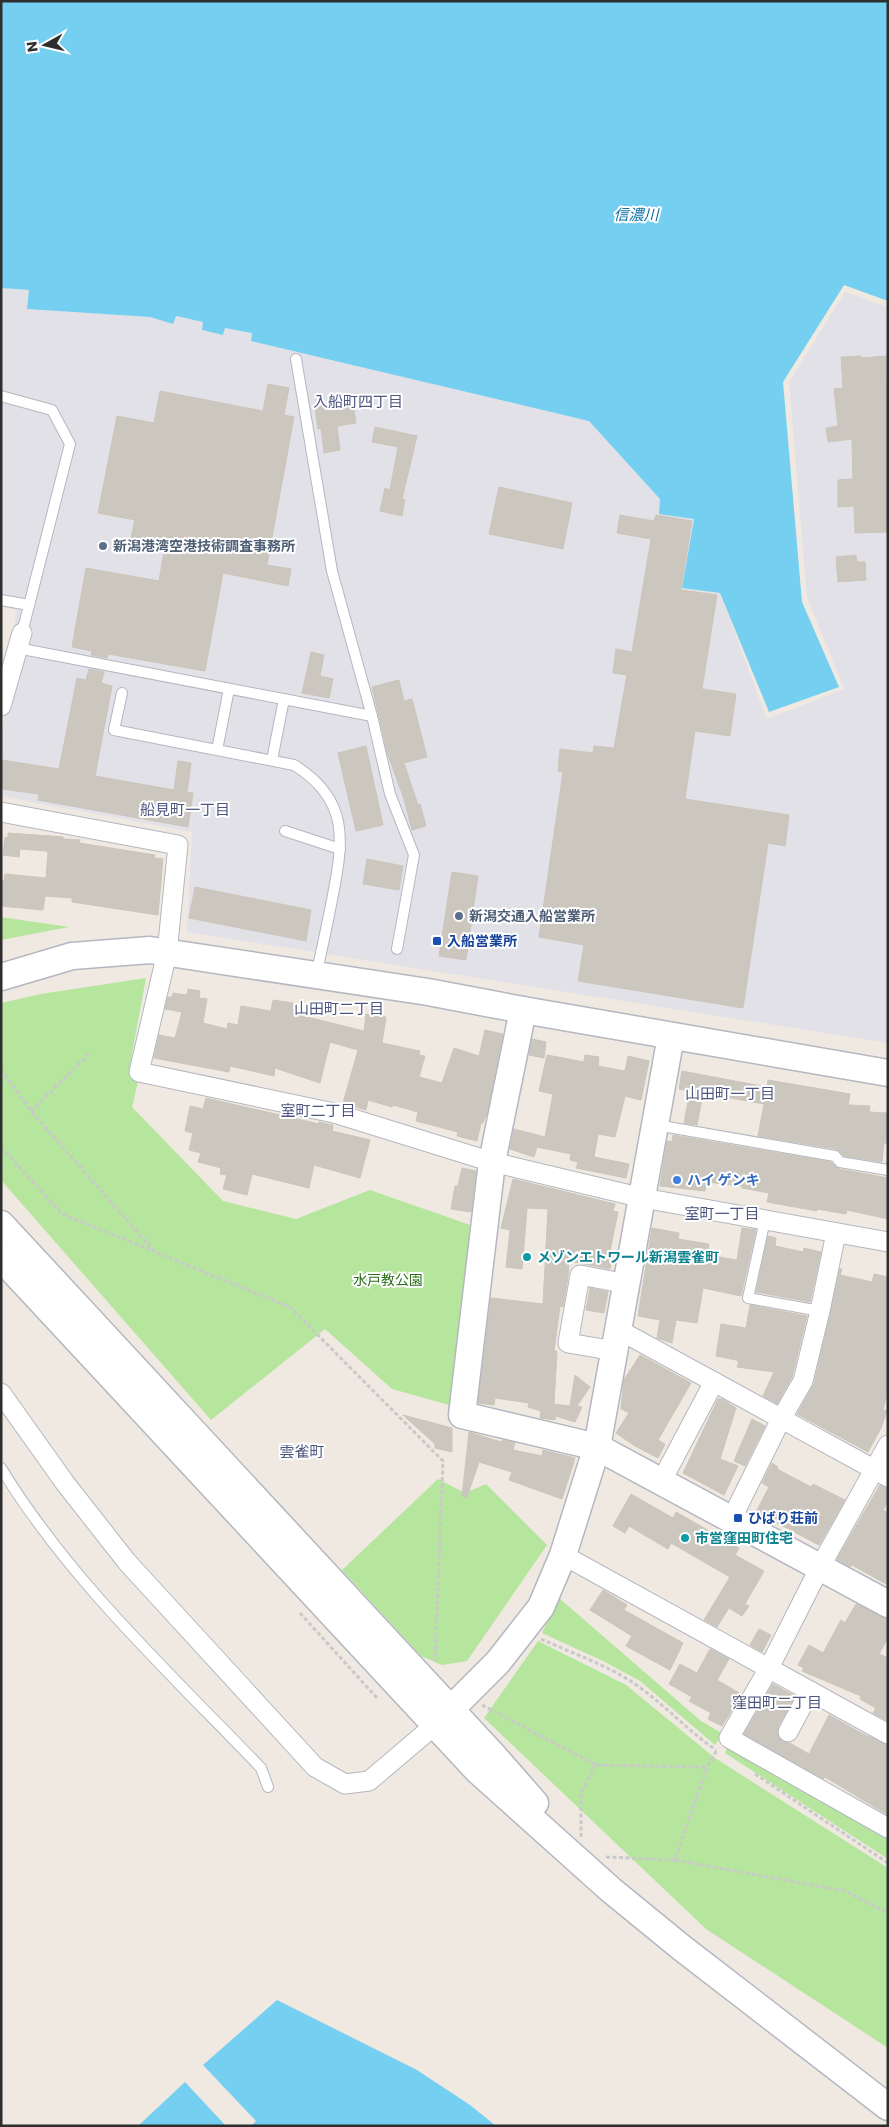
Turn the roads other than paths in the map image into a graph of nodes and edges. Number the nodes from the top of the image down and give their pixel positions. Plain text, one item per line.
1 (296, 359) dead end
2 (1, 396) edge
3 (1, 600) edge
4 (29, 605) junction
5 (20, 640) junction
6 (229, 689) junction
7 (122, 693) dead end
8 (284, 700) junction
9 (1, 706) edge
10 (372, 716) junction
11 (217, 750) junction
12 (272, 760) junction
13 (1, 812) edge
14 (285, 831) dead end
15 (340, 849) junction
16 (397, 949) dead end
17 (167, 953) junction
18 (316, 976) junction
19 (1, 977) edge
20 (523, 1010) junction
21 (671, 1036) junction
22 (888, 1073) edge
23 (656, 1125) junction
24 (492, 1162) junction
25 (888, 1170) edge
26 (644, 1198) junction
27 (765, 1220) junction
28 (1, 1224) edge
29 (836, 1233) junction
30 (888, 1242) edge
31 (1, 1258) edge
32 (627, 1284) junction
33 (820, 1312) junction
34 (617, 1341) junction
35 (714, 1382) junction
36 (1, 1393) edge
37 (781, 1419) junction
38 (888, 1445) edge
39 (597, 1447) junction
40 (1, 1468) edge
41 (881, 1473) edge
42 (661, 1482) junction
43 (731, 1520) junction
44 (562, 1555) junction
45 (820, 1567) junction
46 (888, 1604) edge
47 (769, 1668) junction
48 (810, 1691) junction
49 (451, 1710) junction
50 (788, 1732) dead end
51 (888, 1734) edge
52 (268, 1788) dead end
53 (888, 1828) edge
54 (611, 1890) junction
55 (888, 2107) edge

1 - 10 lane
2 - 4 lane
3 - 4 lane
4 - 5 lane
5 - 6 lane
5 - 9 street
6 - 8 lane
6 - 11 lane
7 - 11 lane
8 - 10 lane
8 - 12 lane
10 - 16 lane
11 - 12 lane
12 - 15 lane
13 - 17 street
14 - 15 lane
15 - 18 lane
17 - 18 street
17 - 19 street
17 - 24 street
18 - 20 street
20 - 21 street
20 - 24 street
21 - 22 street
21 - 23 street
23 - 25 lane
23 - 26 street
24 - 26 street
24 - 39 street
26 - 27 street
26 - 32 street
27 - 29 street
27 - 33 lane
28 - 49 street
29 - 30 street
29 - 33 street
31 - 49 street
32 - 34 street
32 - 34 street
33 - 37 street
34 - 35 street
34 - 39 street
35 - 37 street
35 - 42 street
36 - 49 street
37 - 41 street
37 - 43 street
38 - 41 street
39 - 42 street
39 - 44 street
40 - 52 lane
41 - 45 street
42 - 43 street
43 - 45 street
44 - 47 street
44 - 49 street
45 - 46 street
45 - 47 street
47 - 48 street
47 - 53 street
48 - 50 street
48 - 51 street
49 - 54 street
49 - 54 street
54 - 55 street

